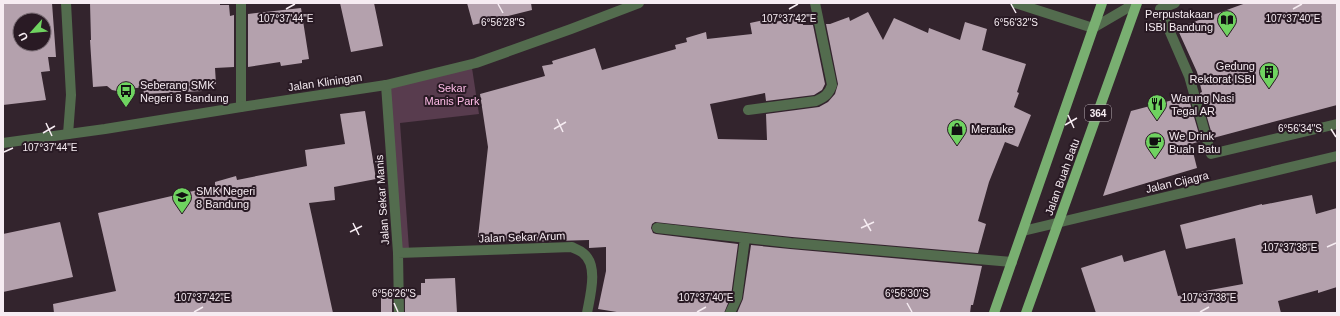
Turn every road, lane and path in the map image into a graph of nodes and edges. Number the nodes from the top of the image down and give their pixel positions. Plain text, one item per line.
1 (66, 3) edge
2 (241, 3) edge
3 (640, 3) edge
4 (815, 3) edge
5 (1015, 3) edge
6 (1102, 3) edge
7 (1136, 3) edge
8 (1175, 3) edge
9 (1093, 28) junction
10 (386, 85) junction
11 (241, 107) junction
12 (748, 110) dead end
13 (1337, 124) edge
14 (68, 134) junction
15 (3, 143) edge
16 (1337, 156) edge
17 (1059, 222) junction
18 (657, 228) dead end
19 (1023, 231) junction
20 (745, 238) junction
21 (398, 253) junction
22 (1012, 262) junction
23 (399, 313) edge
24 (587, 313) edge
25 (730, 313) edge
26 (994, 313) edge
27 (1026, 313) edge

1 - 14 street
2 - 11 street
3 - 10 street, Jalan Kliningan
4 - 12 street
5 - 9 street
6 - 9 main road, Jalan Buah Batu
7 - 9 street
7 - 17 main road, Jalan Buah Batu / 364
8 - 13 street
9 - 19 main road, Jalan Buah Batu
10 - 11 street, Jalan Kliningan
10 - 21 street, Jalan Sekar Manis
11 - 14 street, Jalan Kliningan
14 - 15 street, Jalan Kliningan
16 - 17 street, Jalan Cijagra
17 - 19 street, Jalan Cijagra
17 - 27 main road, Jalan Buah Batu / 364
18 - 20 street
19 - 22 main road, Jalan Buah Batu
20 - 22 street
20 - 25 street
21 - 23 street, Jalan Sekar Manis
21 - 24 street, Jalan Sekar Arum
22 - 26 main road, Jalan Buah Batu

